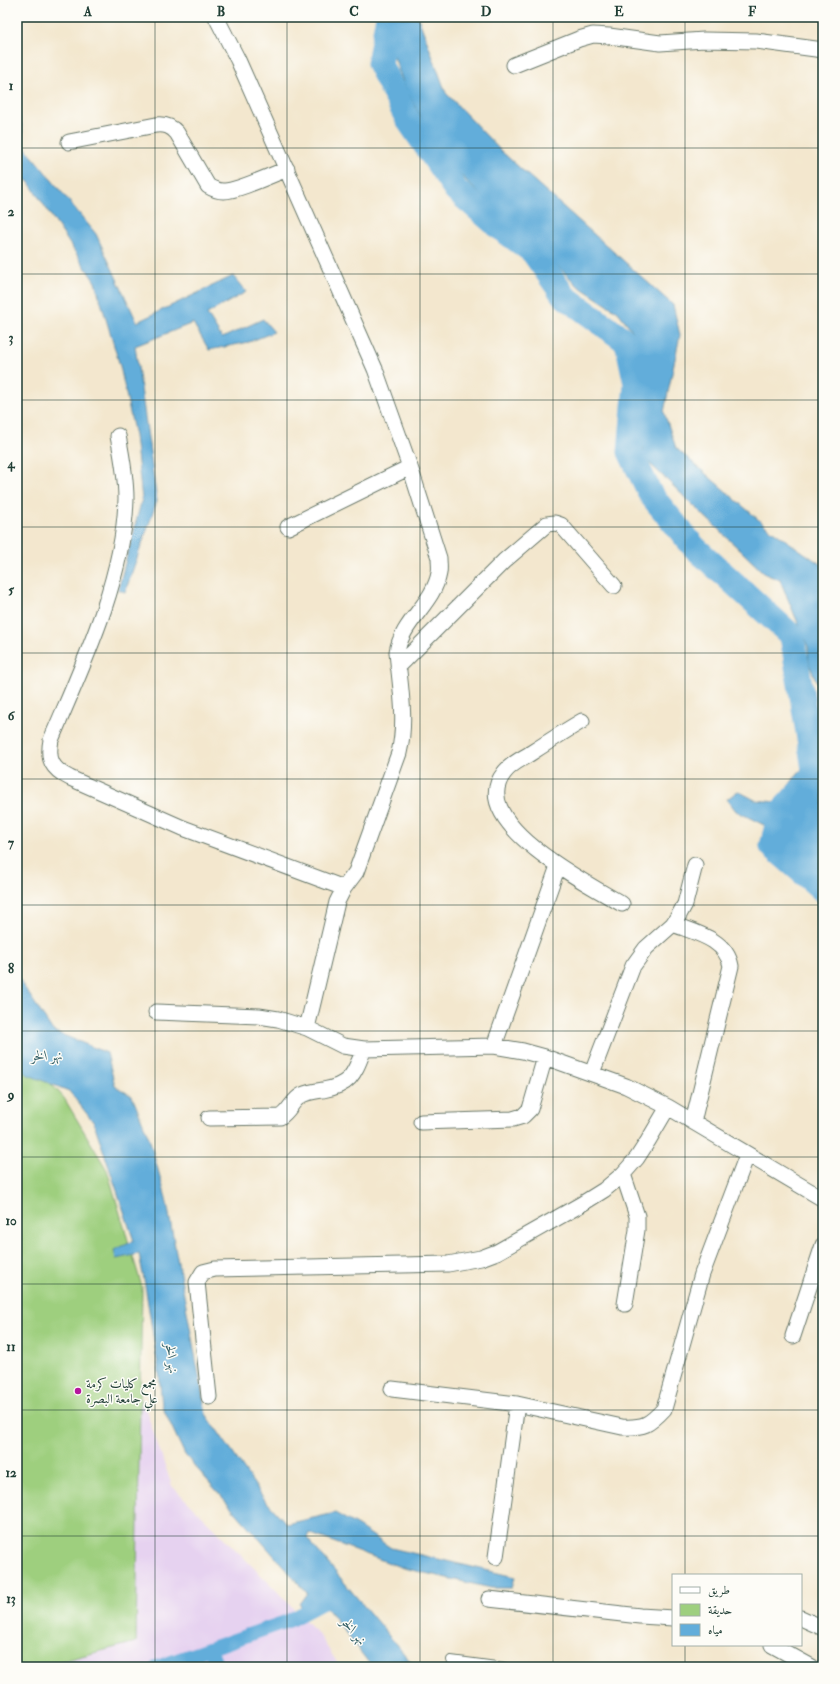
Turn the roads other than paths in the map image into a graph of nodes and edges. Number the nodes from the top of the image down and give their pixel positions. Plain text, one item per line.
1 (216, 17) edge
2 (823, 50) edge
3 (514, 65) dead end
4 (69, 142) dead end
5 (287, 169) junction
6 (118, 436) dead end
7 (410, 467) junction
8 (288, 527) dead end
9 (614, 586) dead end
10 (398, 667) junction
11 (582, 721) dead end
12 (695, 865) dead end
13 (558, 866) junction
14 (344, 888) junction
15 (622, 904) dead end
16 (673, 924) junction
17 (156, 1012) dead end
18 (307, 1028) junction
19 (494, 1046) junction
20 (364, 1049) junction
21 (545, 1057) junction
22 (592, 1073) junction
23 (668, 1107) junction
24 (208, 1118) dead end
25 (421, 1122) dead end
26 (693, 1122) junction
27 (747, 1155) junction
28 (623, 1174) junction
29 (823, 1199) edge
30 (823, 1245) edge
31 (625, 1304) dead end
32 (793, 1336) dead end
33 (392, 1389) dead end
34 (209, 1397) dead end
35 (516, 1404) junction
36 (496, 1557) dead end
37 (489, 1599) dead end
38 (672, 1618) edge
39 (802, 1618) edge
40 (823, 1628) edge
41 (777, 1646) edge
42 (451, 1660) dead end
43 (504, 1667) edge
44 (812, 1667) edge

1 - 5 street
2 - 3 street
4 - 5 street
5 - 7 street
6 - 14 street
7 - 8 street
7 - 10 street
9 - 10 street
10 - 14 street
11 - 13 street
12 - 16 street
13 - 15 street
13 - 19 street
14 - 18 street
16 - 22 street
16 - 26 street
17 - 18 street
18 - 20 street
19 - 20 street
19 - 21 street
20 - 24 street
21 - 22 street
21 - 25 street
22 - 23 street
23 - 26 street
23 - 28 street
26 - 27 street
27 - 29 street
27 - 35 street
28 - 31 street
28 - 34 street
30 - 32 street
33 - 35 street
35 - 36 street
37 - 38 street
39 - 40 street
41 - 44 street
42 - 43 lane

